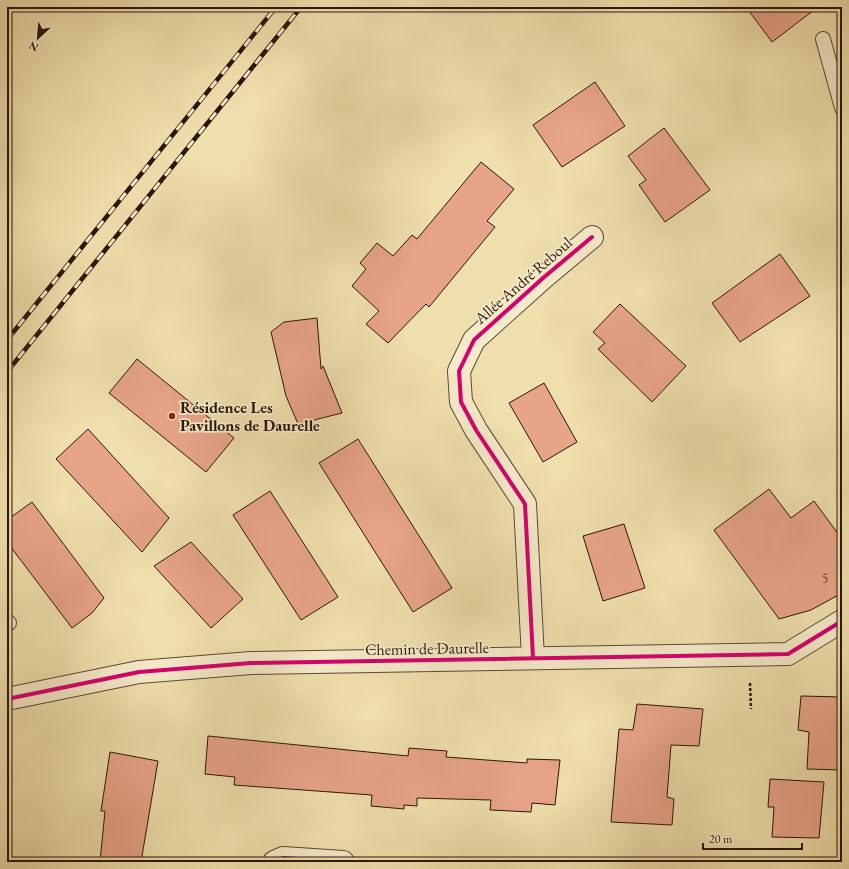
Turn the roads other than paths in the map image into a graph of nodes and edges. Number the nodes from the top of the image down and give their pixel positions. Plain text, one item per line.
1 (823, 39) dead end
2 (842, 108) edge
3 (592, 237) dead end
4 (842, 621) edge
5 (533, 658) junction
6 (7, 700) edge
7 (274, 862) edge
8 (343, 862) edge

1 - 2 lane
3 - 5 street, Allée André Reboul
4 - 5 street, Chemin de Daurelle
5 - 6 street, Chemin de Daurelle
7 - 8 street

